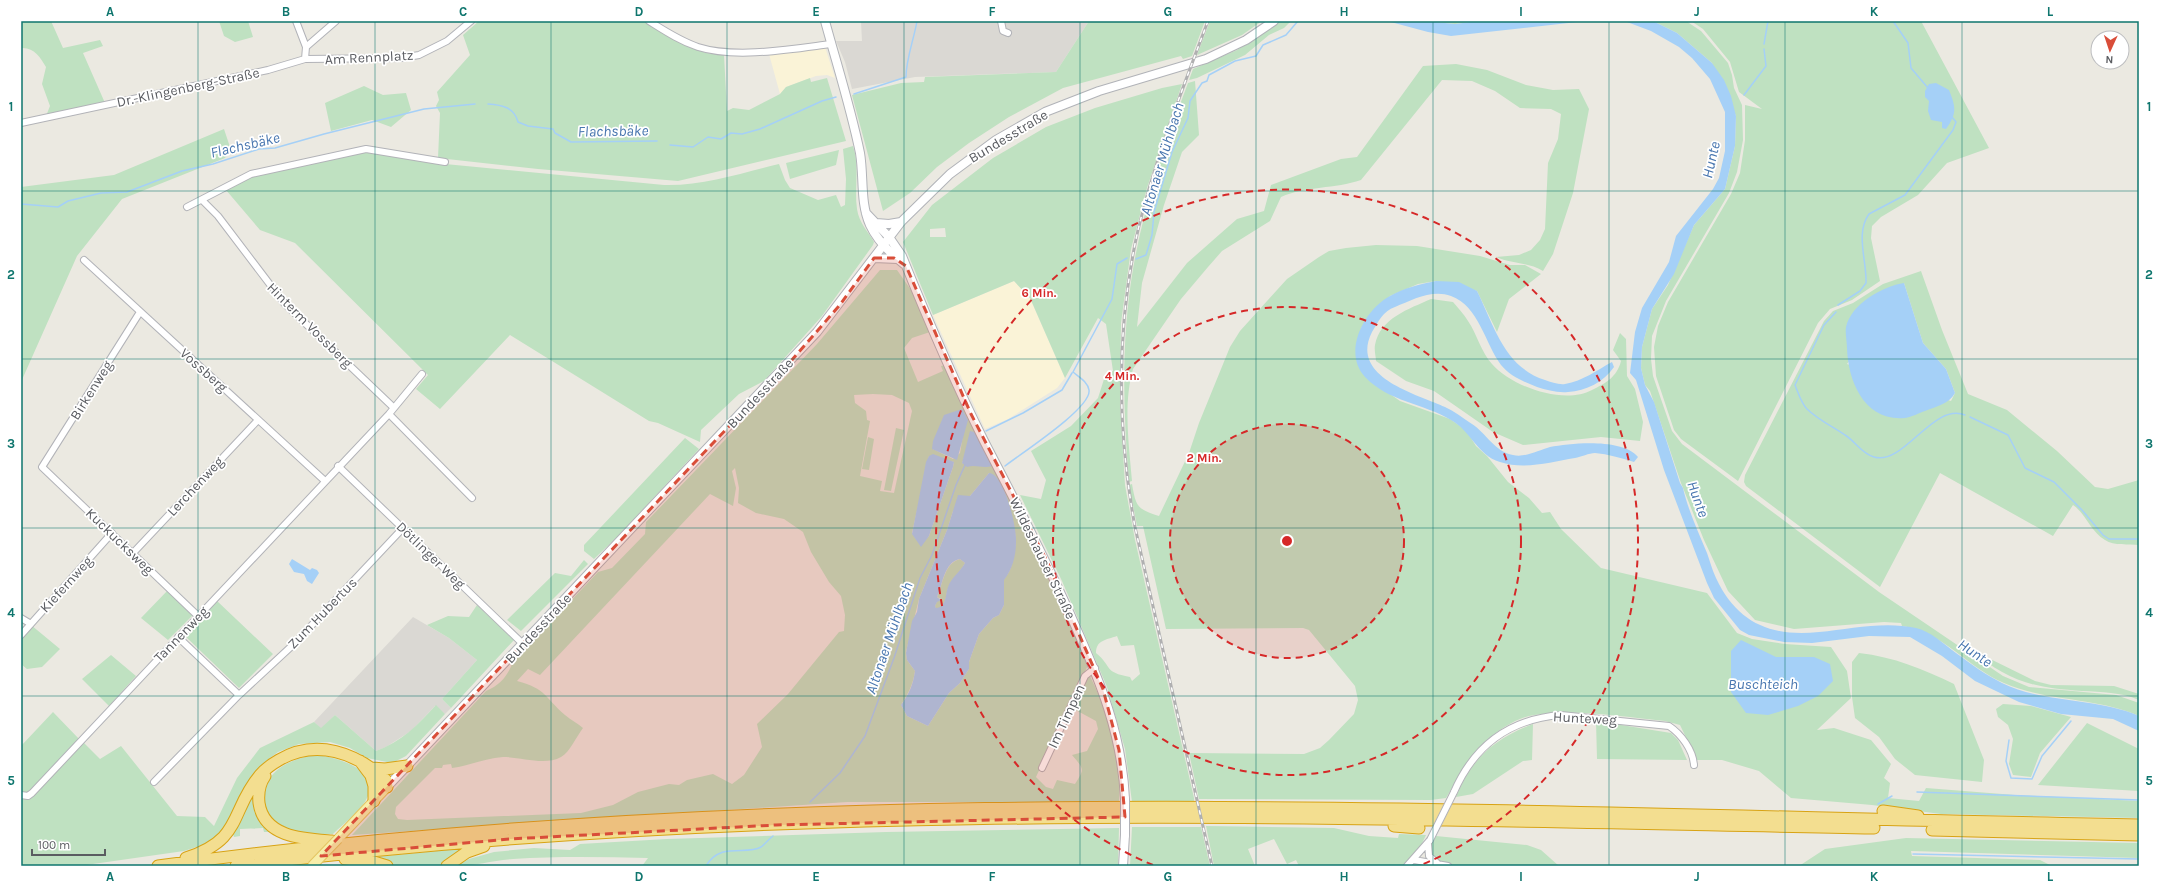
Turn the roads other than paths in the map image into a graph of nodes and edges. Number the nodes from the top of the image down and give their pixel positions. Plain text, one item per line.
1 (296, 21) edge
2 (336, 21) edge
3 (471, 21) edge
4 (649, 21) edge
5 (826, 21) edge
6 (1001, 21) edge
7 (1274, 21) edge
8 (1008, 33) dead end
9 (831, 44) junction
10 (306, 47) junction
11 (305, 59) junction
12 (21, 123) edge
13 (445, 162) dead end
14 (202, 200) junction
15 (187, 207) dead end
16 (866, 213) junction
17 (901, 222) junction
18 (876, 223) junction
19 (889, 237) junction
20 (884, 244) junction
21 (874, 258) junction
22 (898, 259) junction
23 (84, 260) dead end
24 (906, 266) junction
25 (140, 312) junction
26 (422, 374) dead end
27 (394, 407) junction
28 (389, 414) junction
29 (258, 420) junction
30 (338, 466) junction
31 (42, 467) joint
32 (325, 481) junction
33 (472, 498) dead end
34 (403, 528) junction
35 (112, 533) junction
36 (132, 553) junction
37 (198, 616) junction
38 (21, 618) edge
39 (30, 624) junction
40 (21, 634) edge
41 (178, 637) junction
42 (523, 644) junction
43 (1095, 668) junction
44 (239, 695) junction
45 (275, 763) junction
46 (1694, 765) dead end
47 (407, 766) junction
48 (1042, 768) dead end
49 (372, 772) junction
50 (154, 782) dead end
51 (387, 787) junction
52 (21, 794) edge
53 (374, 801) junction
54 (1883, 811) dead end
55 (1354, 819) junction
56 (1931, 822) junction
57 (2139, 825) edge
58 (1419, 828) dead end
59 (2139, 834) edge
60 (510, 839) junction
61 (1429, 842) junction
62 (353, 844) junction
63 (296, 858) junction
64 (1414, 860) junction
65 (1437, 863) junction
66 (161, 866) edge
67 (236, 866) edge
68 (312, 866) edge
69 (387, 866) edge
70 (447, 866) edge
71 (1123, 866) edge
72 (1407, 866) edge
73 (1448, 866) edge

1 - 10 street
2 - 10 street
3 - 11 street, Am Rennplatz
4 - 9 street
5 - 9 main road, Wildeshauser Straße
6 - 8 street
7 - 17 main road, Bundesstraße
9 - 16 main road, Wildeshauser Straße
10 - 11 street
11 - 12 street, Dr.-Klingenberg-Straße
13 - 14 street
14 - 15 street
14 - 27 street, Hinterm Vossberg
16 - 18 main road, Wildeshauser Straße
16 - 20 main road, Wildeshauser Straße
17 - 18 main road
17 - 19 main road, Bundesstraße
18 - 19 main road, Wildeshauser Straße
19 - 20 main road, Bundesstraße
19 - 24 main road, Wildeshauser Straße
20 - 21 main road, Bundesstraße
20 - 22 main road, Wildeshauser Straße
21 - 22 main road
21 - 42 main road, Bundesstraße
22 - 24 main road, Wildeshauser Straße
23 - 25 street, Vossberg
24 - 43 main road, Wildeshauser Straße
25 - 29 street, Vossberg
25 - 31 street, Birkenweg
26 - 27 street
27 - 28 street
28 - 30 street
28 - 33 street
29 - 32 street, Vossberg
29 - 36 street, Lerchenweg
30 - 32 street, Tannenweg
30 - 34 street, Dötlinger Weg
31 - 35 street, Kuckucksweg
32 - 37 street, Tannenweg
34 - 42 street, Dötlinger Weg
34 - 44 street, Zum Hubertus
35 - 36 street, Kuckucksweg
35 - 39 street, Kiefernweg
36 - 37 street, Kuckucksweg
37 - 41 street, Tannenweg
38 - 39 street
39 - 40 street, Kiefernweg
41 - 44 street
41 - 52 street, Tannenweg
42 - 47 main road, Bundesstraße
43 - 48 street, Im Timpen
43 - 71 main road, Wildeshauser Straße, bridge
44 - 50 street, Zum Hubertus
45 - 49 highway
45 - 62 highway
45 - 66 highway
46 - 61 street, Hunteweg, bridge
47 - 49 highway
47 - 51 main road, Bundesstraße
49 - 51 highway
49 - 53 highway
51 - 53 main road, Bundesstraße
53 - 68 main road, Bundesstraße, bridge
54 - 56 highway
55 - 58 highway
55 - 59 highway
55 - 60 highway
56 - 57 highway
56 - 62 highway
60 - 63 highway
60 - 70 highway
61 - 64 street, Hunteweg
61 - 65 street
62 - 66 highway
63 - 67 highway
63 - 69 highway
64 - 65 street
64 - 72 street, Hunteweg
65 - 73 street

